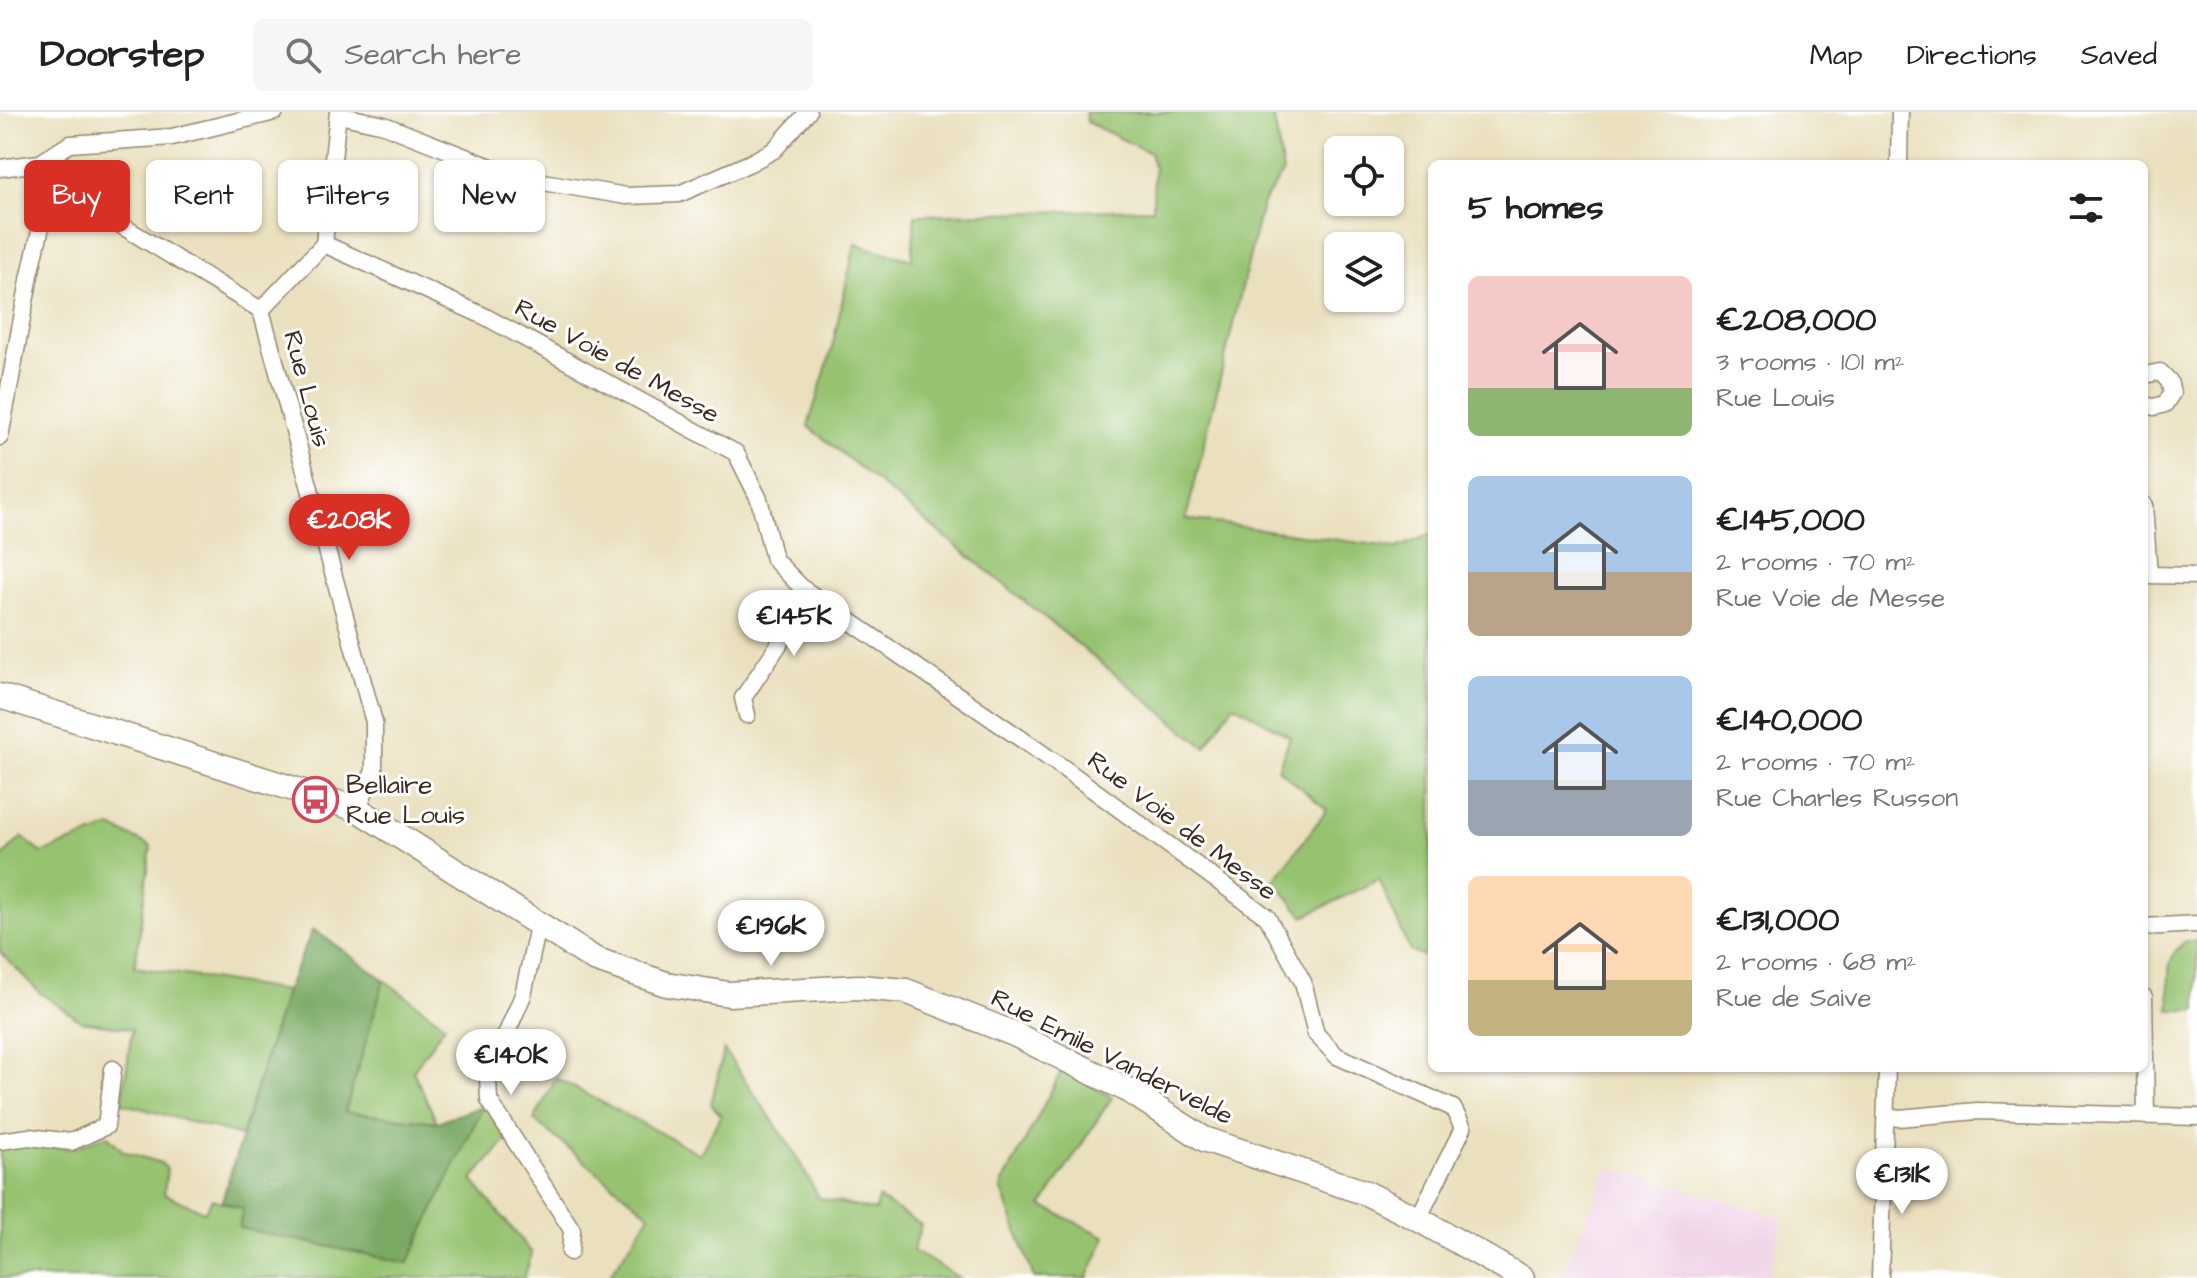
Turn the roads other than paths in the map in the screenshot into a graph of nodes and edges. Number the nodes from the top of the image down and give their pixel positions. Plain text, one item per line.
1 (275, 112) edge
2 (808, 112) edge
3 (1900, 112) edge
4 (339, 114) edge
5 (45, 160) edge
6 (1899, 160) edge
7 (24, 165) edge
8 (0, 168) edge
9 (130, 231) edge
10 (40, 232) edge
11 (324, 244) junction
12 (261, 310) junction
13 (2148, 374) edge
14 (2148, 406) edge
15 (0, 437) edge
16 (2148, 576) edge
17 (2197, 576) edge
18 (812, 595) junction
19 (0, 696) edge
20 (747, 715) dead end
21 (357, 809) junction
22 (539, 922) junction
23 (2197, 924) edge
24 (2148, 927) edge
25 (113, 1069) dead end
26 (1887, 1072) edge
27 (2145, 1072) edge
28 (1886, 1116) junction
29 (2146, 1116) junction
30 (2197, 1117) edge
31 (0, 1141) edge
32 (1418, 1219) junction
33 (570, 1252) dead end
34 (1522, 1278) edge
35 (1880, 1278) edge

1 - 5 street
2 - 4 street
3 - 6 street
4 - 11 street
7 - 8 street
9 - 12 street, Rue Louis
10 - 15 street
11 - 12 street
11 - 18 street, Rue Voie de Messe
12 - 21 street, Rue Louis
13 - 14 street
16 - 17 street
18 - 20 street
18 - 32 street, Rue Voie de Messe
19 - 21 street, Rue Emile Vandervelde
21 - 22 street, Rue Emile Vandervelde
22 - 32 street, Rue Emile Vandervelde
22 - 33 street
23 - 24 street
25 - 31 street
26 - 28 street
27 - 29 street
28 - 29 street
28 - 35 street
29 - 30 street
32 - 34 street, Rue Emile Vandervelde

